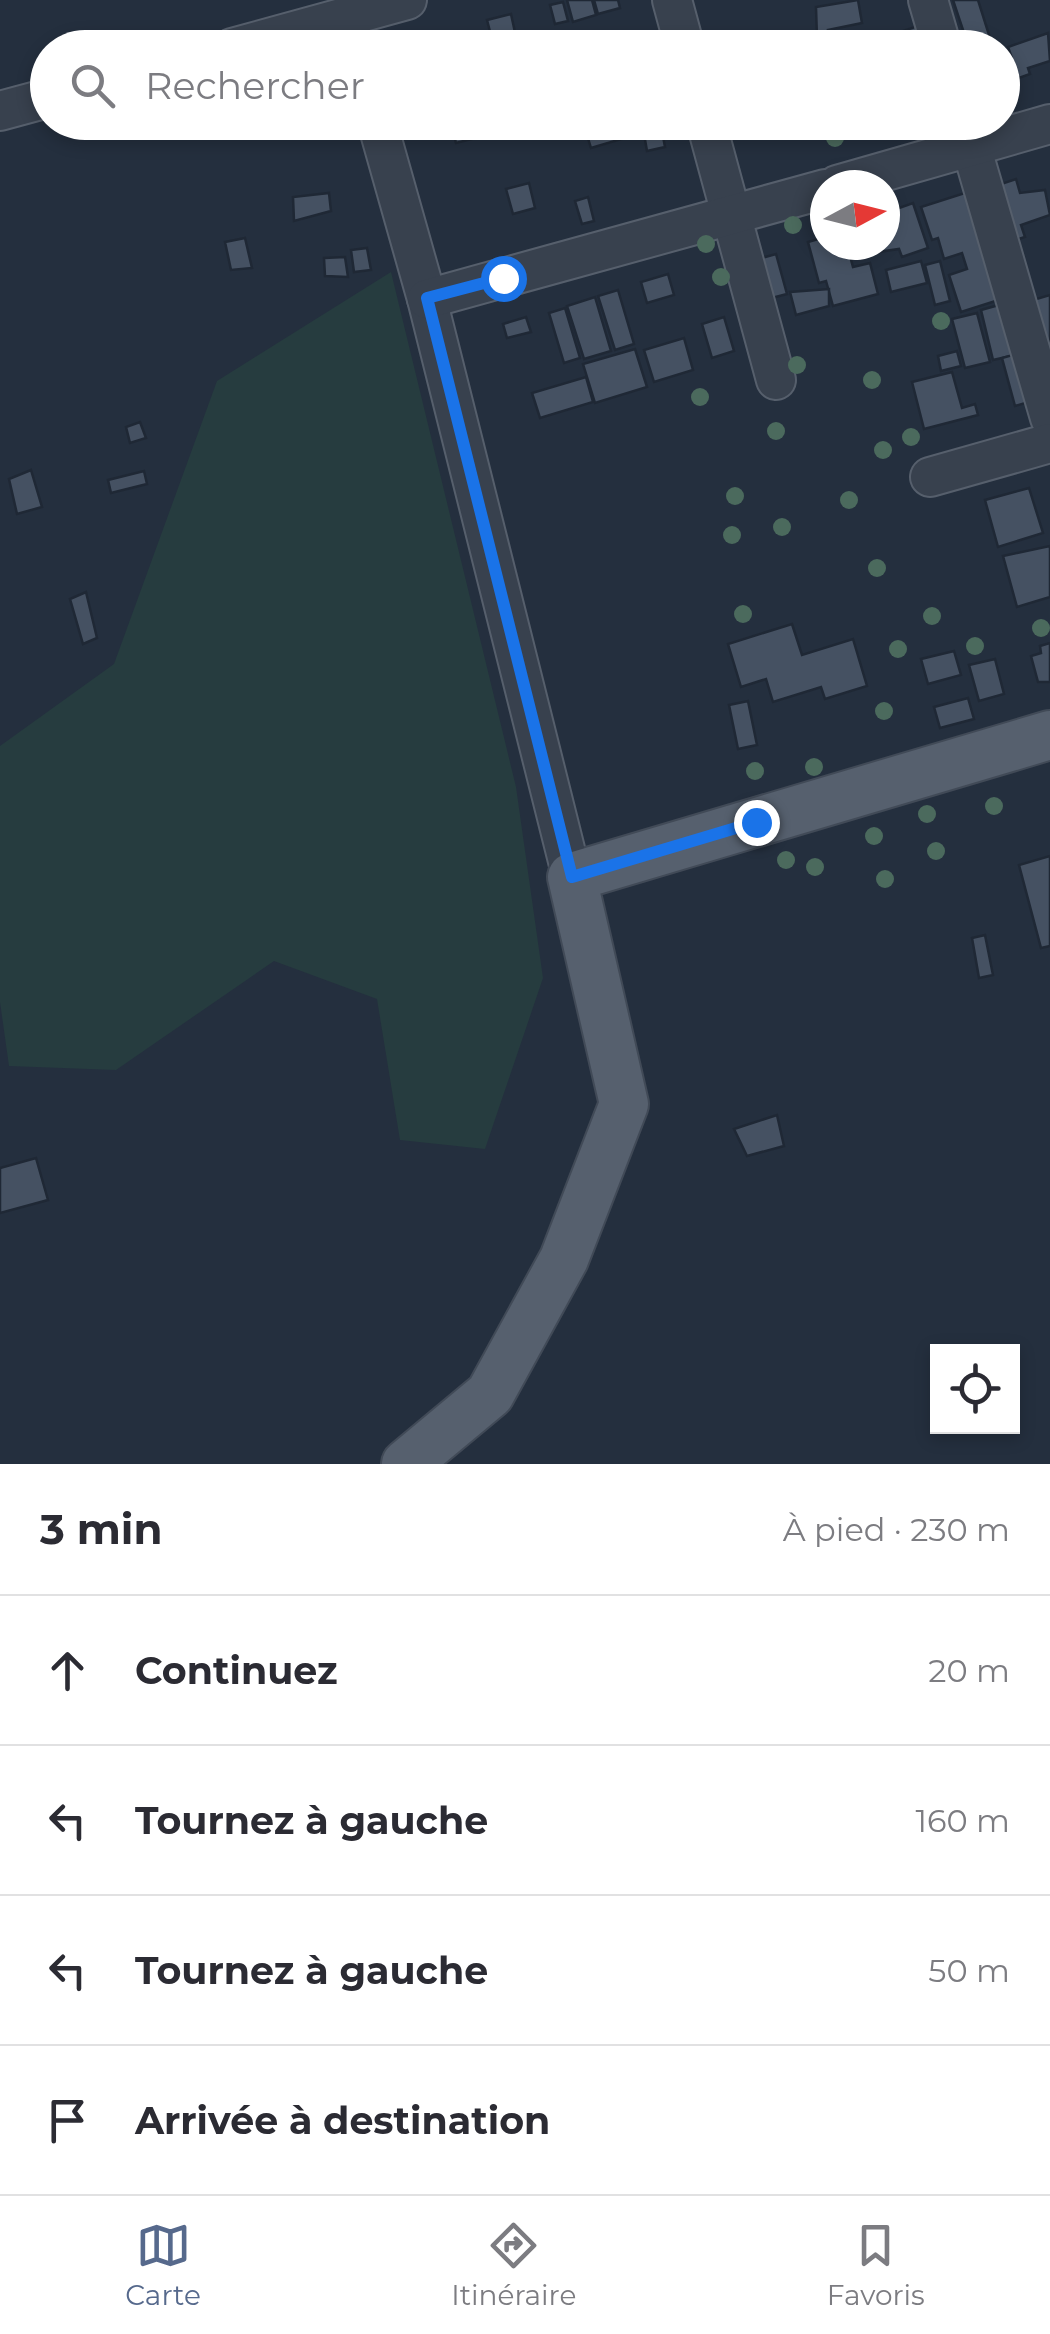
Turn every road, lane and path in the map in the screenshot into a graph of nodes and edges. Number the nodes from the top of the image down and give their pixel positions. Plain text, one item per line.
1 (407, 0) edge
2 (672, 0) edge
3 (928, 0) edge
4 (349, 21) edge
5 (310, 30) edge
6 (681, 30) edge
7 (937, 30) edge
8 (30, 103) edge
9 (0, 112) edge
10 (1050, 124) edge
11 (1020, 128) edge
12 (383, 140) edge
13 (711, 140) edge
14 (952, 140) edge
15 (969, 140) edge
16 (875, 170) edge
17 (810, 192) edge
18 (731, 216) junction
19 (427, 298) junction
20 (776, 380) dead end
21 (1050, 418) edge
22 (1050, 443) edge
23 (930, 477) dead end
24 (1050, 735) edge
25 (572, 877) junction
26 (406, 1464) edge

1 - 4 street
2 - 6 street
3 - 7 street
4 - 5 street
8 - 9 street
10 - 11 street
12 - 19 street
13 - 18 street
14 - 16 street
15 - 21 street
17 - 18 street
18 - 19 street
18 - 20 street
19 - 25 street
22 - 23 street
24 - 25 main road
25 - 26 main road

